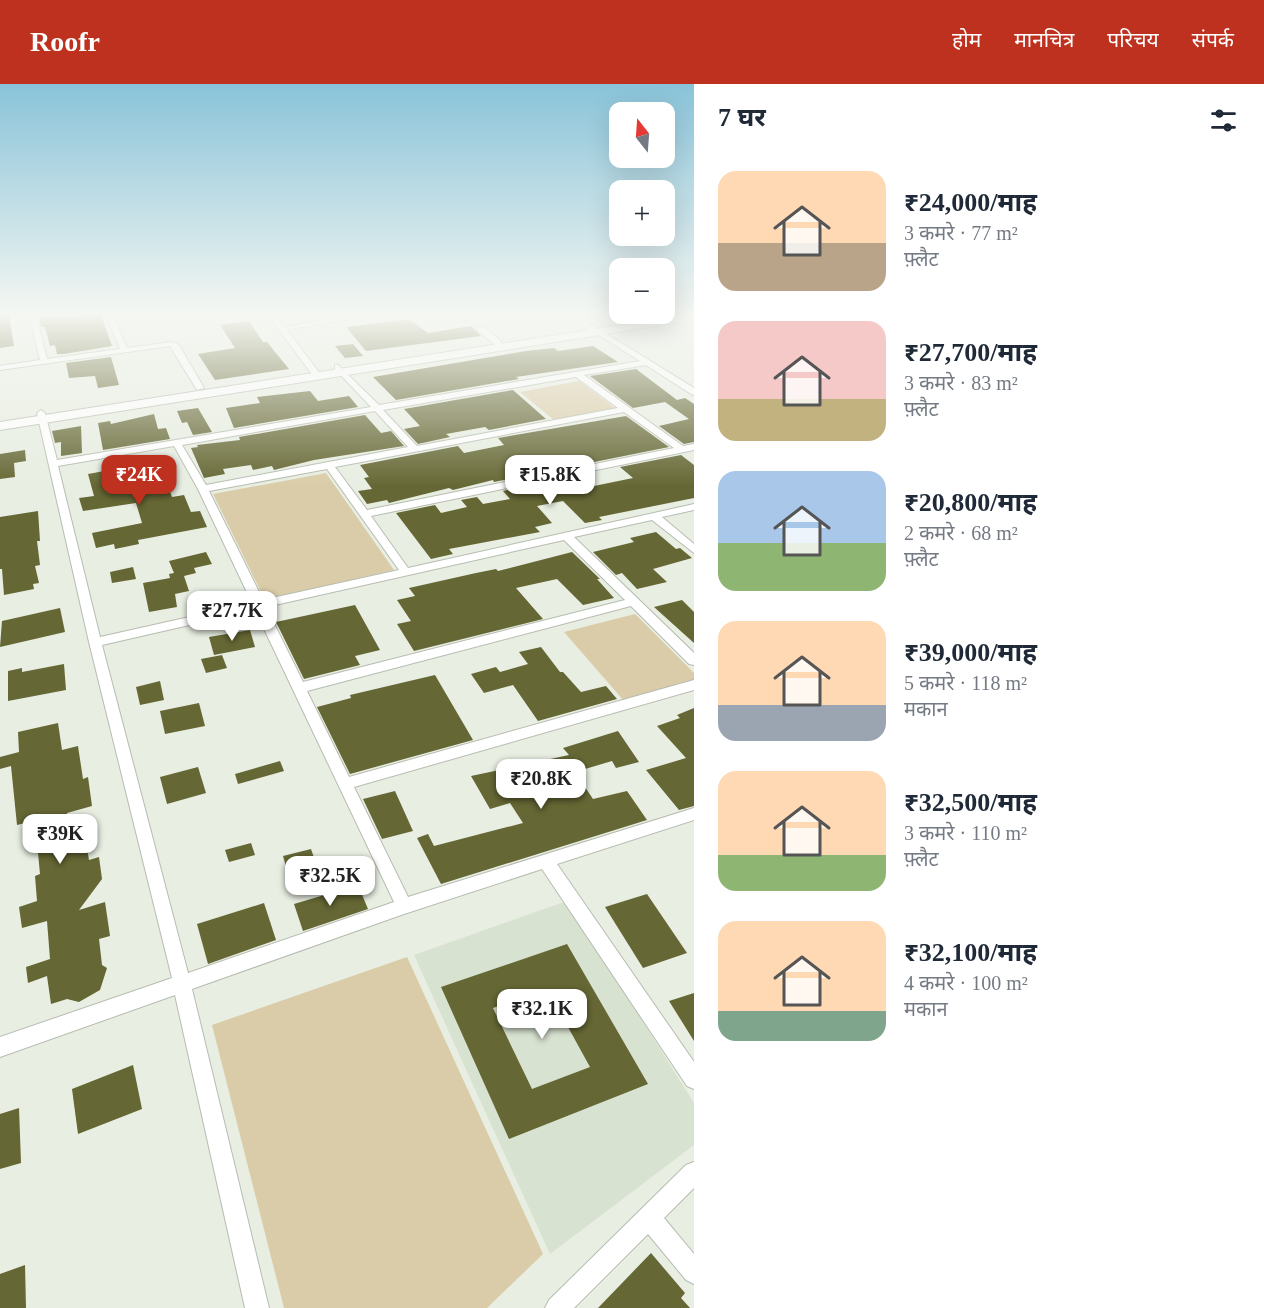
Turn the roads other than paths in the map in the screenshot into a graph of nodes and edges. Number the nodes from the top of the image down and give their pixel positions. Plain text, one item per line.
1 (191, 372) edge
2 (320, 372) edge
3 (343, 372) edge
4 (594, 372) edge
5 (663, 372) edge
6 (315, 373) junction
7 (579, 375) junction
8 (200, 388) junction
9 (694, 392) edge
10 (377, 409) junction
11 (626, 409) junction
12 (41, 416) junction
13 (0, 420) edge
14 (0, 426) edge
15 (177, 444) junction
16 (694, 447) edge
17 (415, 449) junction
18 (682, 450) junction
19 (53, 464) junction
20 (329, 465) junction
21 (203, 489) junction
22 (694, 507) edge
23 (364, 514) junction
24 (654, 516) junction
25 (566, 535) junction
26 (694, 550) edge
27 (405, 571) junction
28 (633, 602) junction
29 (259, 604) junction
30 (95, 642) junction
31 (694, 662) edge
32 (694, 685) edge
33 (299, 688) junction
34 (345, 784) junction
35 (694, 814) edge
36 (546, 861) junction
37 (404, 906) junction
38 (182, 983) junction
39 (0, 1047) edge
40 (694, 1079) edge
41 (694, 1173) edge
42 (649, 1218) junction
43 (694, 1272) edge
44 (257, 1308) edge
45 (557, 1308) edge

1 - 8 street
2 - 6 street
3 - 10 street
4 - 7 street
5 - 9 street
6 - 8 street
6 - 12 street
7 - 10 street
7 - 11 street
8 - 12 street
10 - 15 street
10 - 17 street
11 - 17 street
11 - 18 street
12 - 13 street
12 - 14 street
12 - 19 street
15 - 19 street
15 - 21 street
16 - 18 street
17 - 20 street
18 - 23 street
19 - 30 street
20 - 21 street
20 - 23 street
21 - 29 street
22 - 24 street
23 - 27 street
24 - 25 street
24 - 26 street
25 - 27 street
25 - 28 street
27 - 29 street
28 - 31 street
28 - 33 street
29 - 30 street
29 - 33 street
30 - 38 street
32 - 34 street
33 - 34 street
34 - 37 street
35 - 36 street
36 - 37 street
36 - 40 street
37 - 38 street
38 - 39 street
38 - 44 street
41 - 42 street
42 - 43 street
42 - 45 street

